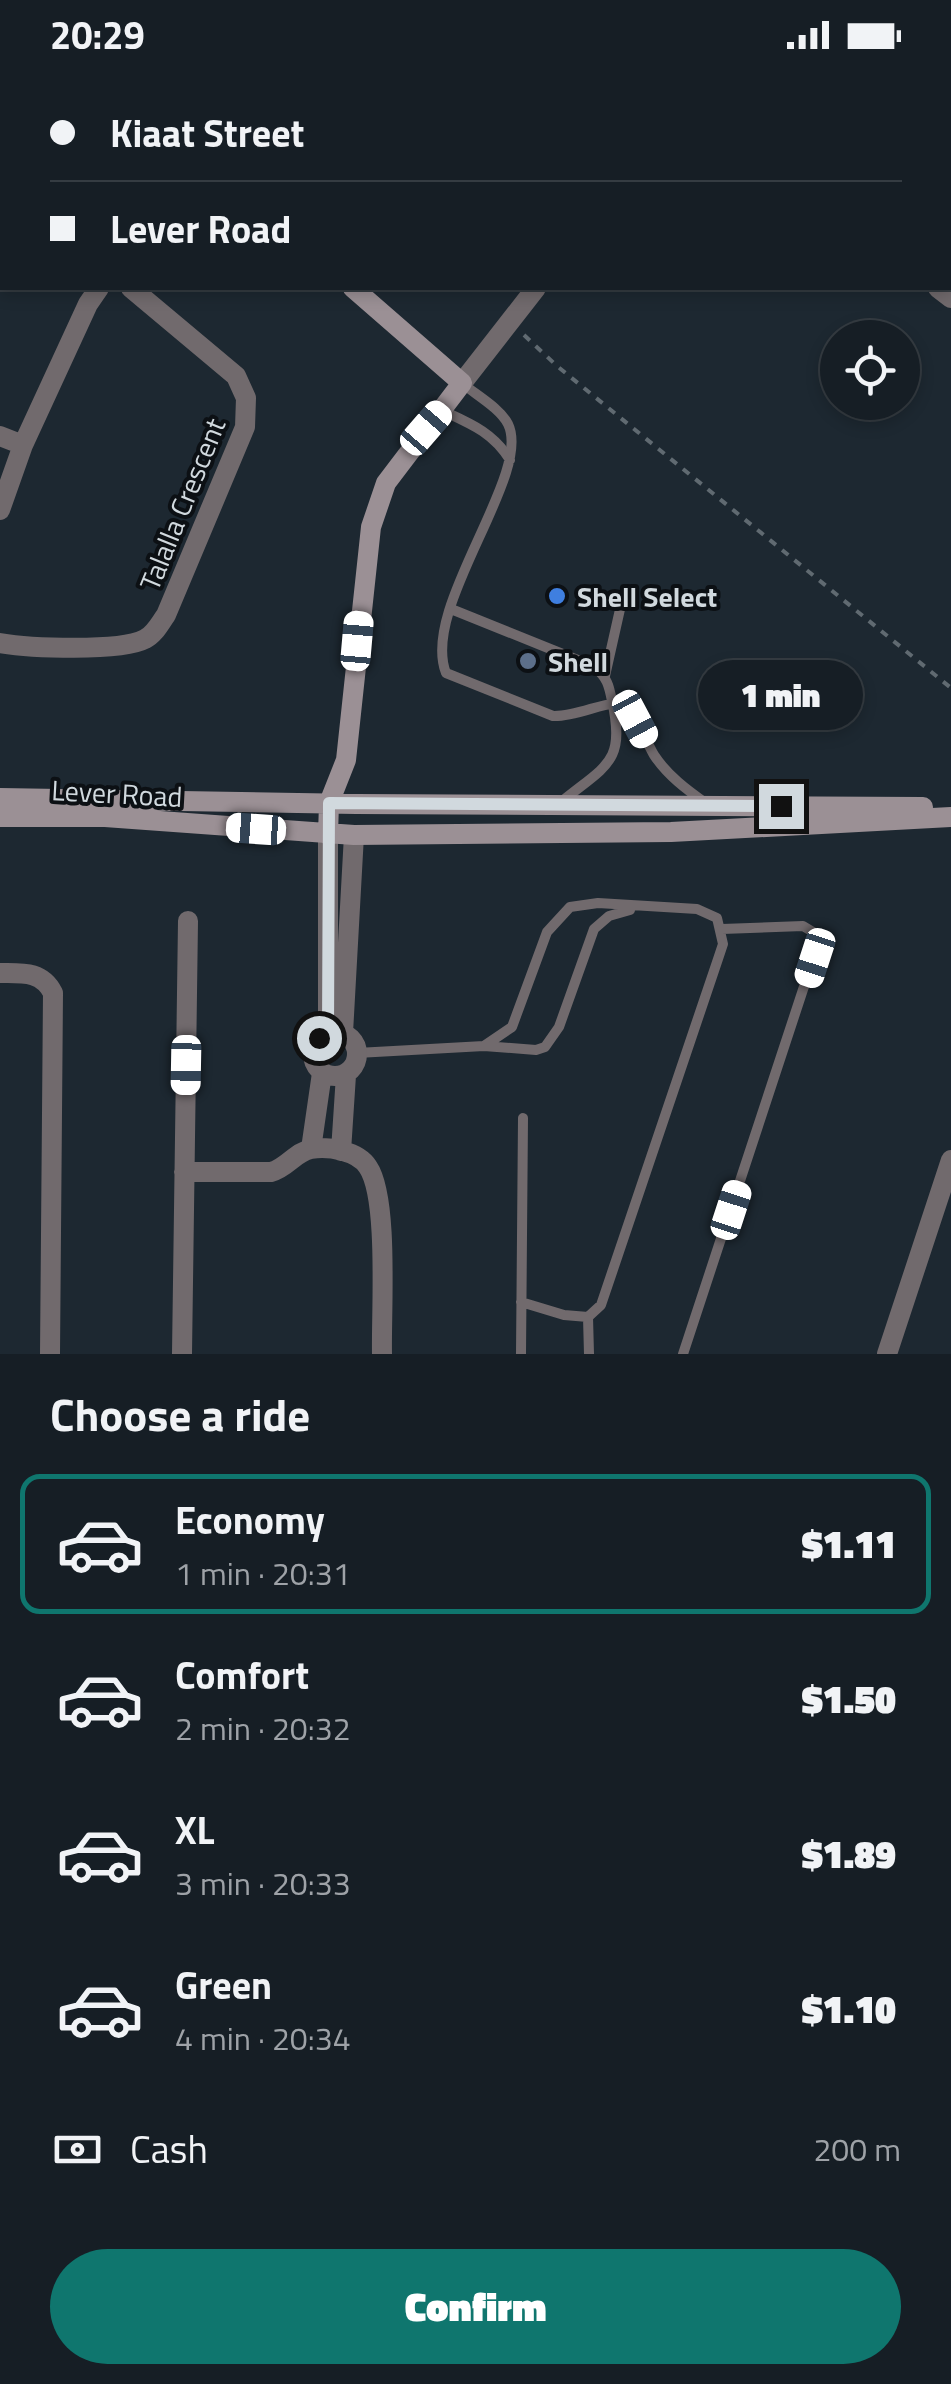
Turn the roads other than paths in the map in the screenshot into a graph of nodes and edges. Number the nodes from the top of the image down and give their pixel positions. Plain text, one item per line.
1 (98, 290) edge
2 (133, 290) edge
3 (356, 290) edge
4 (534, 290) edge
5 (462, 383) junction
6 (441, 410) junction
7 (0, 436) edge
8 (23, 445) junction
9 (510, 460) junction
10 (0, 510) edge
11 (623, 596) dead end
12 (451, 609) junction
13 (0, 644) edge
14 (605, 676) junction
15 (613, 704) junction
16 (346, 760) junction
17 (0, 798) edge
18 (329, 803) junction
19 (561, 803) junction
20 (356, 804) junction
21 (708, 804) junction
22 (951, 806) edge
23 (0, 817) edge
24 (951, 818) edge
25 (328, 835) junction
26 (354, 835) junction
27 (636, 908) junction
28 (188, 921) dead end
29 (722, 930) junction
30 (0, 972) edge
31 (336, 1033) junction
32 (484, 1046) junction
33 (357, 1052) junction
34 (322, 1073) junction
35 (346, 1075) junction
36 (523, 1118) dead end
37 (311, 1149) junction
38 (342, 1151) junction
39 (951, 1160) edge
40 (184, 1172) junction
41 (521, 1302) junction
42 (588, 1317) junction
43 (50, 1354) edge
44 (182, 1354) edge
45 (382, 1354) edge
46 (521, 1354) edge
47 (589, 1354) edge
48 (683, 1354) edge
49 (887, 1354) edge

1 - 8 street
2 - 13 street, Talalla Crescent
3 - 5 main road
4 - 5 street
5 - 6 main road
5 - 9 lane
6 - 9 lane
6 - 16 main road
7 - 8 street
8 - 10 street
9 - 12 lane
11 - 14 lane
12 - 14 lane
12 - 15 lane
14 - 15 lane
15 - 19 lane
15 - 21 lane
16 - 18 main road
16 - 20 main road
17 - 18 main road, Lever Road
18 - 20 main road, Lever Road
18 - 25 main road
19 - 20 main road, Lever Road
19 - 21 main road, Lever Road
20 - 26 main road
21 - 22 main road, Lever Road
23 - 25 main road, Lever Road
24 - 26 main road, Lever Road
25 - 26 main road, Lever Road
25 - 31 street
26 - 31 street
27 - 29 lane
27 - 32 lane
27 - 32 lane
28 - 40 street
29 - 42 lane
29 - 48 lane
30 - 43 street
31 - 33 street
31 - 34 street
32 - 33 lane
33 - 35 street
34 - 35 street
34 - 37 street
35 - 38 street
36 - 41 lane
37 - 38 street
37 - 40 street
38 - 45 street
39 - 49 street
40 - 44 street
41 - 42 lane
41 - 46 lane
42 - 47 lane

